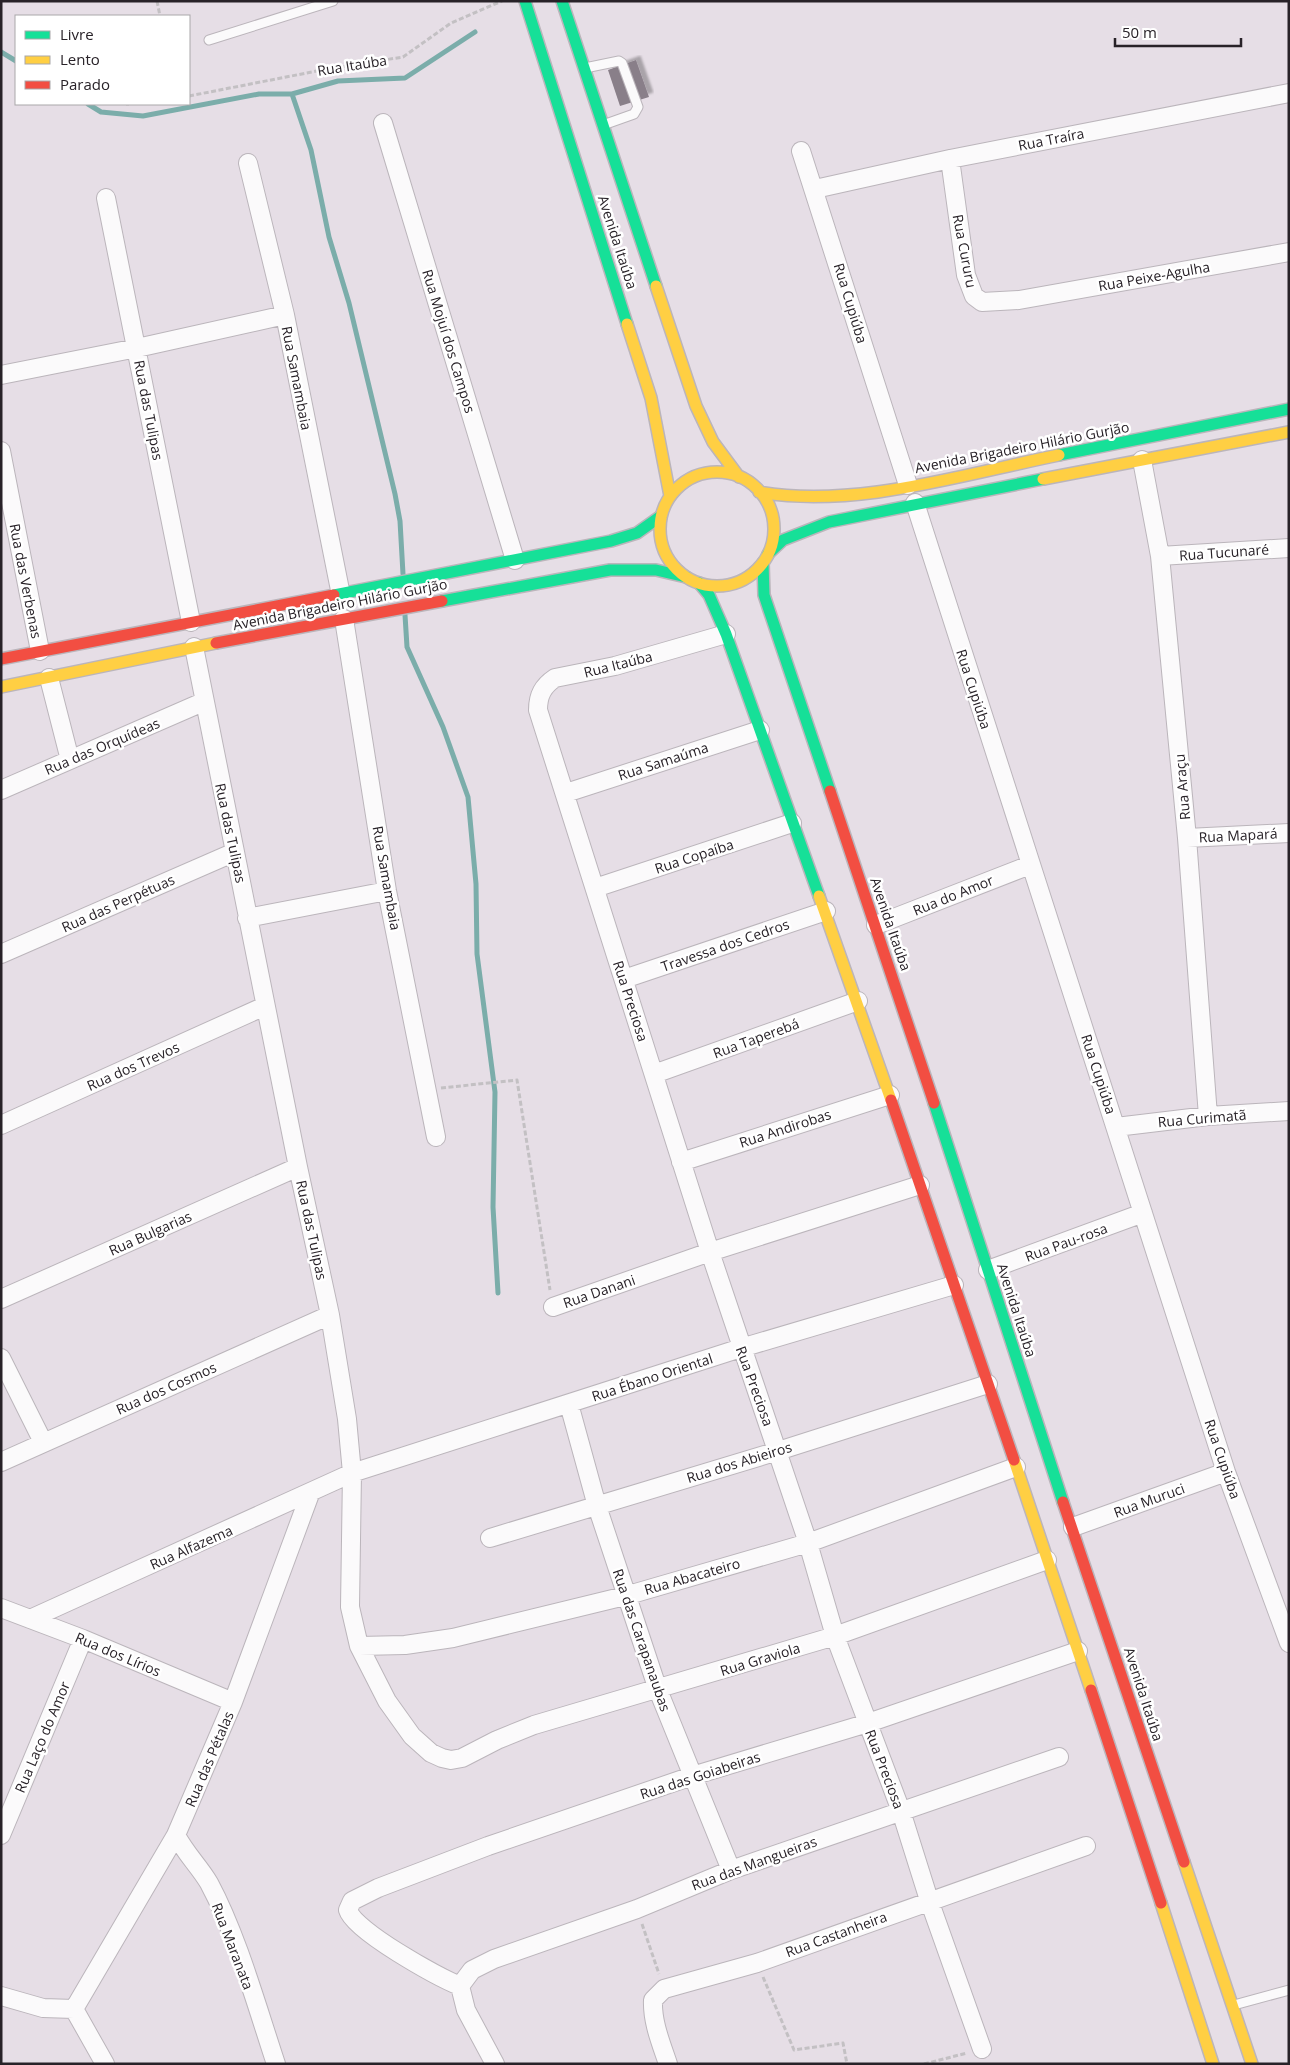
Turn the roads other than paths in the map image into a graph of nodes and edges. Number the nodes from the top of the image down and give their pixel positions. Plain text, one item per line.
1 (333, 1) edge
2 (525, 1) edge
3 (562, 1) edge
4 (209, 40) dead end
5 (584, 69) junction
6 (1289, 93) edge
7 (383, 123) dead end
8 (602, 126) junction
9 (801, 151) dead end
10 (950, 159) junction
11 (248, 163) dead end
12 (815, 189) junction
13 (106, 198) dead end
14 (1289, 252) edge
15 (1018, 300) joint
16 (285, 315) junction
17 (137, 348) junction
18 (1, 375) edge
19 (1289, 408) edge
20 (1289, 432) edge
21 (1, 452) edge
22 (1142, 460) junction
23 (739, 477) junction
24 (908, 485) junction
25 (759, 492) junction
26 (670, 496) junction
27 (915, 502) junction
28 (661, 516) junction
29 (1289, 548) edge
30 (1160, 556) junction
31 (765, 558) junction
32 (515, 560) junction
33 (686, 577) junction
34 (699, 583) junction
35 (341, 595) junction
36 (344, 618) junction
37 (191, 622) junction
38 (726, 634) junction
39 (194, 647) junction
40 (40, 651) junction
41 (1, 659) edge
42 (49, 678) junction
43 (1, 687) edge
44 (203, 702) junction
45 (541, 719) joint
46 (760, 730) junction
47 (70, 760) junction
48 (1, 790) edge
49 (566, 793) junction
50 (792, 823) junction
51 (1289, 833) edge
52 (1187, 838) junction
53 (235, 852) junction
54 (1030, 865) junction
55 (595, 888) junction
56 (388, 891) junction
57 (826, 910) junction
58 (248, 918) junction
59 (876, 926) junction
60 (1, 954) edge
61 (624, 979) junction
62 (858, 1001) junction
63 (265, 1006) junction
64 (654, 1074) junction
65 (890, 1094) junction
66 (1289, 1111) edge
67 (1208, 1116) junction
68 (1, 1125) edge
69 (1116, 1127) junction
70 (436, 1137) dead end
71 (681, 1162) junction
72 (298, 1167) junction
73 (920, 1185) junction
74 (1143, 1214) junction
75 (710, 1252) junction
76 (988, 1270) junction
77 (954, 1285) junction
78 (1, 1299) edge
79 (553, 1307) road end
80 (330, 1315) junction
81 (741, 1348) junction
82 (1, 1358) edge
83 (988, 1384) junction
84 (570, 1404) junction
85 (44, 1442) junction
86 (778, 1451) junction
87 (1, 1462) edge
88 (1016, 1467) junction
89 (1226, 1472) junction
90 (352, 1473) junction
91 (1049, 1487) junction
92 (310, 1494) junction
93 (1025, 1496) junction
94 (597, 1506) junction
95 (1073, 1527) junction
96 (490, 1538) dead end
97 (808, 1543) junction
98 (1047, 1560) junction
99 (625, 1596) junction
100 (1, 1608) edge
101 (30, 1619) junction
102 (835, 1636) junction
103 (83, 1639) junction
104 (1289, 1643) edge
105 (359, 1646) junction
106 (1078, 1651) junction
107 (658, 1690) junction
108 (234, 1702) junction
109 (868, 1724) junction
110 (472, 1754) joint
111 (1059, 1757) dead end
112 (692, 1776) junction
113 (901, 1811) junction
114 (2, 1832) edge
115 (176, 1835) junction
116 (1086, 1846) dead end
117 (731, 1870) junction
118 (929, 1900) junction
119 (460, 1986) junction
120 (1289, 1990) edge
121 (1, 1996) edge
122 (1232, 2006) junction
123 (74, 2009) junction
124 (982, 2049) road end
125 (105, 2064) edge
126 (276, 2064) edge
127 (495, 2064) edge
128 (668, 2064) edge
129 (1213, 2064) edge
130 (1252, 2064) edge

1 - 4 lane
2 - 26 street, Avenida Itaúba
3 - 5 street, Avenida Itaúba
5 - 8 street, Avenida Itaúba
5 - 8 lane
6 - 10 street, Rua Traíra
7 - 32 street, Rua Mojuí dos Campos
8 - 23 street, Avenida Itaúba
9 - 12 street, Rua Cupiúba
10 - 12 street, Rua Traíra
10 - 15 street, Rua Cururu
11 - 16 street, Rua Samambaia
12 - 24 street, Rua Cupiúba
13 - 17 street, Rua das Tulipas
14 - 15 street, Rua Peixe-Agulha
16 - 17 street
16 - 35 street, Rua Samambaia
17 - 18 street
17 - 37 street, Rua das Tulipas
19 - 24 street, Avenida Brigadeiro Hilário Gurjão
20 - 22 street
21 - 40 street, Rua das Verbenas
22 - 27 street
22 - 30 street, Rua Araçu
23 - 25 street
23 - 26 street
24 - 25 street, Avenida Brigadeiro Hilário Gurjão
25 - 31 street
26 - 28 street
27 - 31 street
27 - 54 street, Rua Cupiúba
28 - 32 street, Avenida Brigadeiro Hilário Gurjão
28 - 33 street
29 - 30 street, Rua Tucunaré
30 - 52 street, Rua Araçu
31 - 34 street
31 - 59 street, Avenida Itaúba
32 - 35 street, Avenida Brigadeiro Hilário Gurjão
33 - 34 street
33 - 36 street, Avenida Brigadeiro Hilário Gurjão
34 - 38 street
35 - 37 street, Avenida Brigadeiro Hilário Gurjão
36 - 39 street, Avenida Brigadeiro Hilário Gurjão
36 - 56 street, Rua Samambaia
37 - 40 street, Avenida Brigadeiro Hilário Gurjão
38 - 45 street, Rua Itaúba
38 - 46 street
39 - 42 street, Avenida Brigadeiro Hilário Gurjão
39 - 44 street, Rua das Tulipas
40 - 41 street, Avenida Brigadeiro Hilário Gurjão
42 - 43 street, Avenida Brigadeiro Hilário Gurjão
42 - 47 street
44 - 47 street, Rua das Orquídeas
44 - 53 street, Rua das Tulipas
45 - 49 street, Rua Preciosa
46 - 49 street, Rua Samaúma
46 - 50 street
47 - 48 street, Rua das Orquídeas
49 - 55 street, Rua Preciosa
50 - 55 street, Rua Copaíba
50 - 57 street
51 - 52 street, Rua Mapará
52 - 67 street, Rua Araçu
53 - 58 street, Rua das Tulipas
53 - 60 street, Rua das Perpétuas
54 - 59 street, Rua do Amor
54 - 69 street, Rua Cupiúba
55 - 61 street, Rua Preciosa
56 - 58 street
56 - 70 street, Rua Samambaia
57 - 61 street, Travessa dos Cedros
57 - 62 street
58 - 63 street, Rua das Tulipas
59 - 76 street, Avenida Itaúba
61 - 64 street, Rua Preciosa
62 - 64 street, Rua Taperebá
62 - 65 street
63 - 68 street, Rua dos Trevos
63 - 72 street, Rua das Tulipas
64 - 71 street, Rua Preciosa
65 - 71 street, Rua Andirobas
65 - 73 street
66 - 67 street, Rua Curimatã
67 - 69 street, Rua Curimatã
69 - 74 street, Rua Cupiúba
71 - 75 street, Rua Preciosa
72 - 78 street, Rua Bulgarias
72 - 80 street, Rua das Tulipas
73 - 75 street, Rua Danani
73 - 77 street
74 - 76 street, Rua Pau-rosa
74 - 89 street, Rua Cupiúba
75 - 79 street, Rua Danani
75 - 81 street, Rua Preciosa
76 - 91 street, Avenida Itaúba
77 - 81 street, Rua Ébano Oriental
77 - 83 street
80 - 85 street, Rua dos Cosmos
80 - 90 street, Rua das Tulipas
81 - 84 street, Rua Ébano Oriental
81 - 86 street, Rua Preciosa
82 - 85 street
83 - 86 street, Rua dos Abieiros
83 - 88 street
84 - 90 street, Rua Ébano Oriental
84 - 94 street, Rua das Carapanaubas
85 - 87 street, Rua dos Cosmos
86 - 94 street, Rua dos Abieiros
86 - 97 street, Rua Preciosa
88 - 93 street
88 - 97 street, Rua Abacateiro
89 - 95 street, Rua Muruci
89 - 104 street, Rua Cupiúba
90 - 92 street, Rua Alfazema
90 - 105 street, Rua das Tulipas
91 - 93 street
91 - 95 street, Avenida Itaúba
92 - 101 street, Rua Alfazema
92 - 108 street, Rua das Pétalas
93 - 98 street
94 - 96 street, Rua dos Abieiros
94 - 99 street, Rua das Carapanaubas
95 - 122 street, Avenida Itaúba
97 - 99 street, Rua Abacateiro
97 - 102 street, Rua Preciosa
98 - 102 street, Rua Graviola
98 - 106 street
99 - 105 street, Rua Abacateiro
99 - 107 street, Rua das Carapanaubas
100 - 101 street, Rua dos Lírios
101 - 103 street, Rua dos Lírios
102 - 107 street, Rua Graviola
102 - 109 street, Rua Preciosa
103 - 108 street, Rua dos Lírios
103 - 114 street, Rua Laço do Amor
105 - 110 street, Rua das Tulipas
106 - 109 street, Rua das Goiabeiras
106 - 129 street
107 - 110 street, Rua Graviola
107 - 112 street, Rua das Carapanaubas
108 - 115 street, Rua das Pétalas
109 - 112 street, Rua das Goiabeiras
109 - 113 street, Rua Preciosa
111 - 113 street, Rua das Mangueiras
112 - 117 street, Rua das Carapanaubas
112 - 119 street, Rua das Goiabeiras
113 - 117 street, Rua das Mangueiras
113 - 118 street, Rua Preciosa
115 - 123 street, Rua das Pétalas
115 - 126 street, Rua Maranata
116 - 118 street, Rua Castanheira
117 - 119 street, Rua das Mangueiras
118 - 124 street, Rua Preciosa
118 - 128 street, Rua Castanheira
119 - 127 street
120 - 122 lane
121 - 123 street
122 - 130 street, Avenida Itaúba
123 - 125 street

